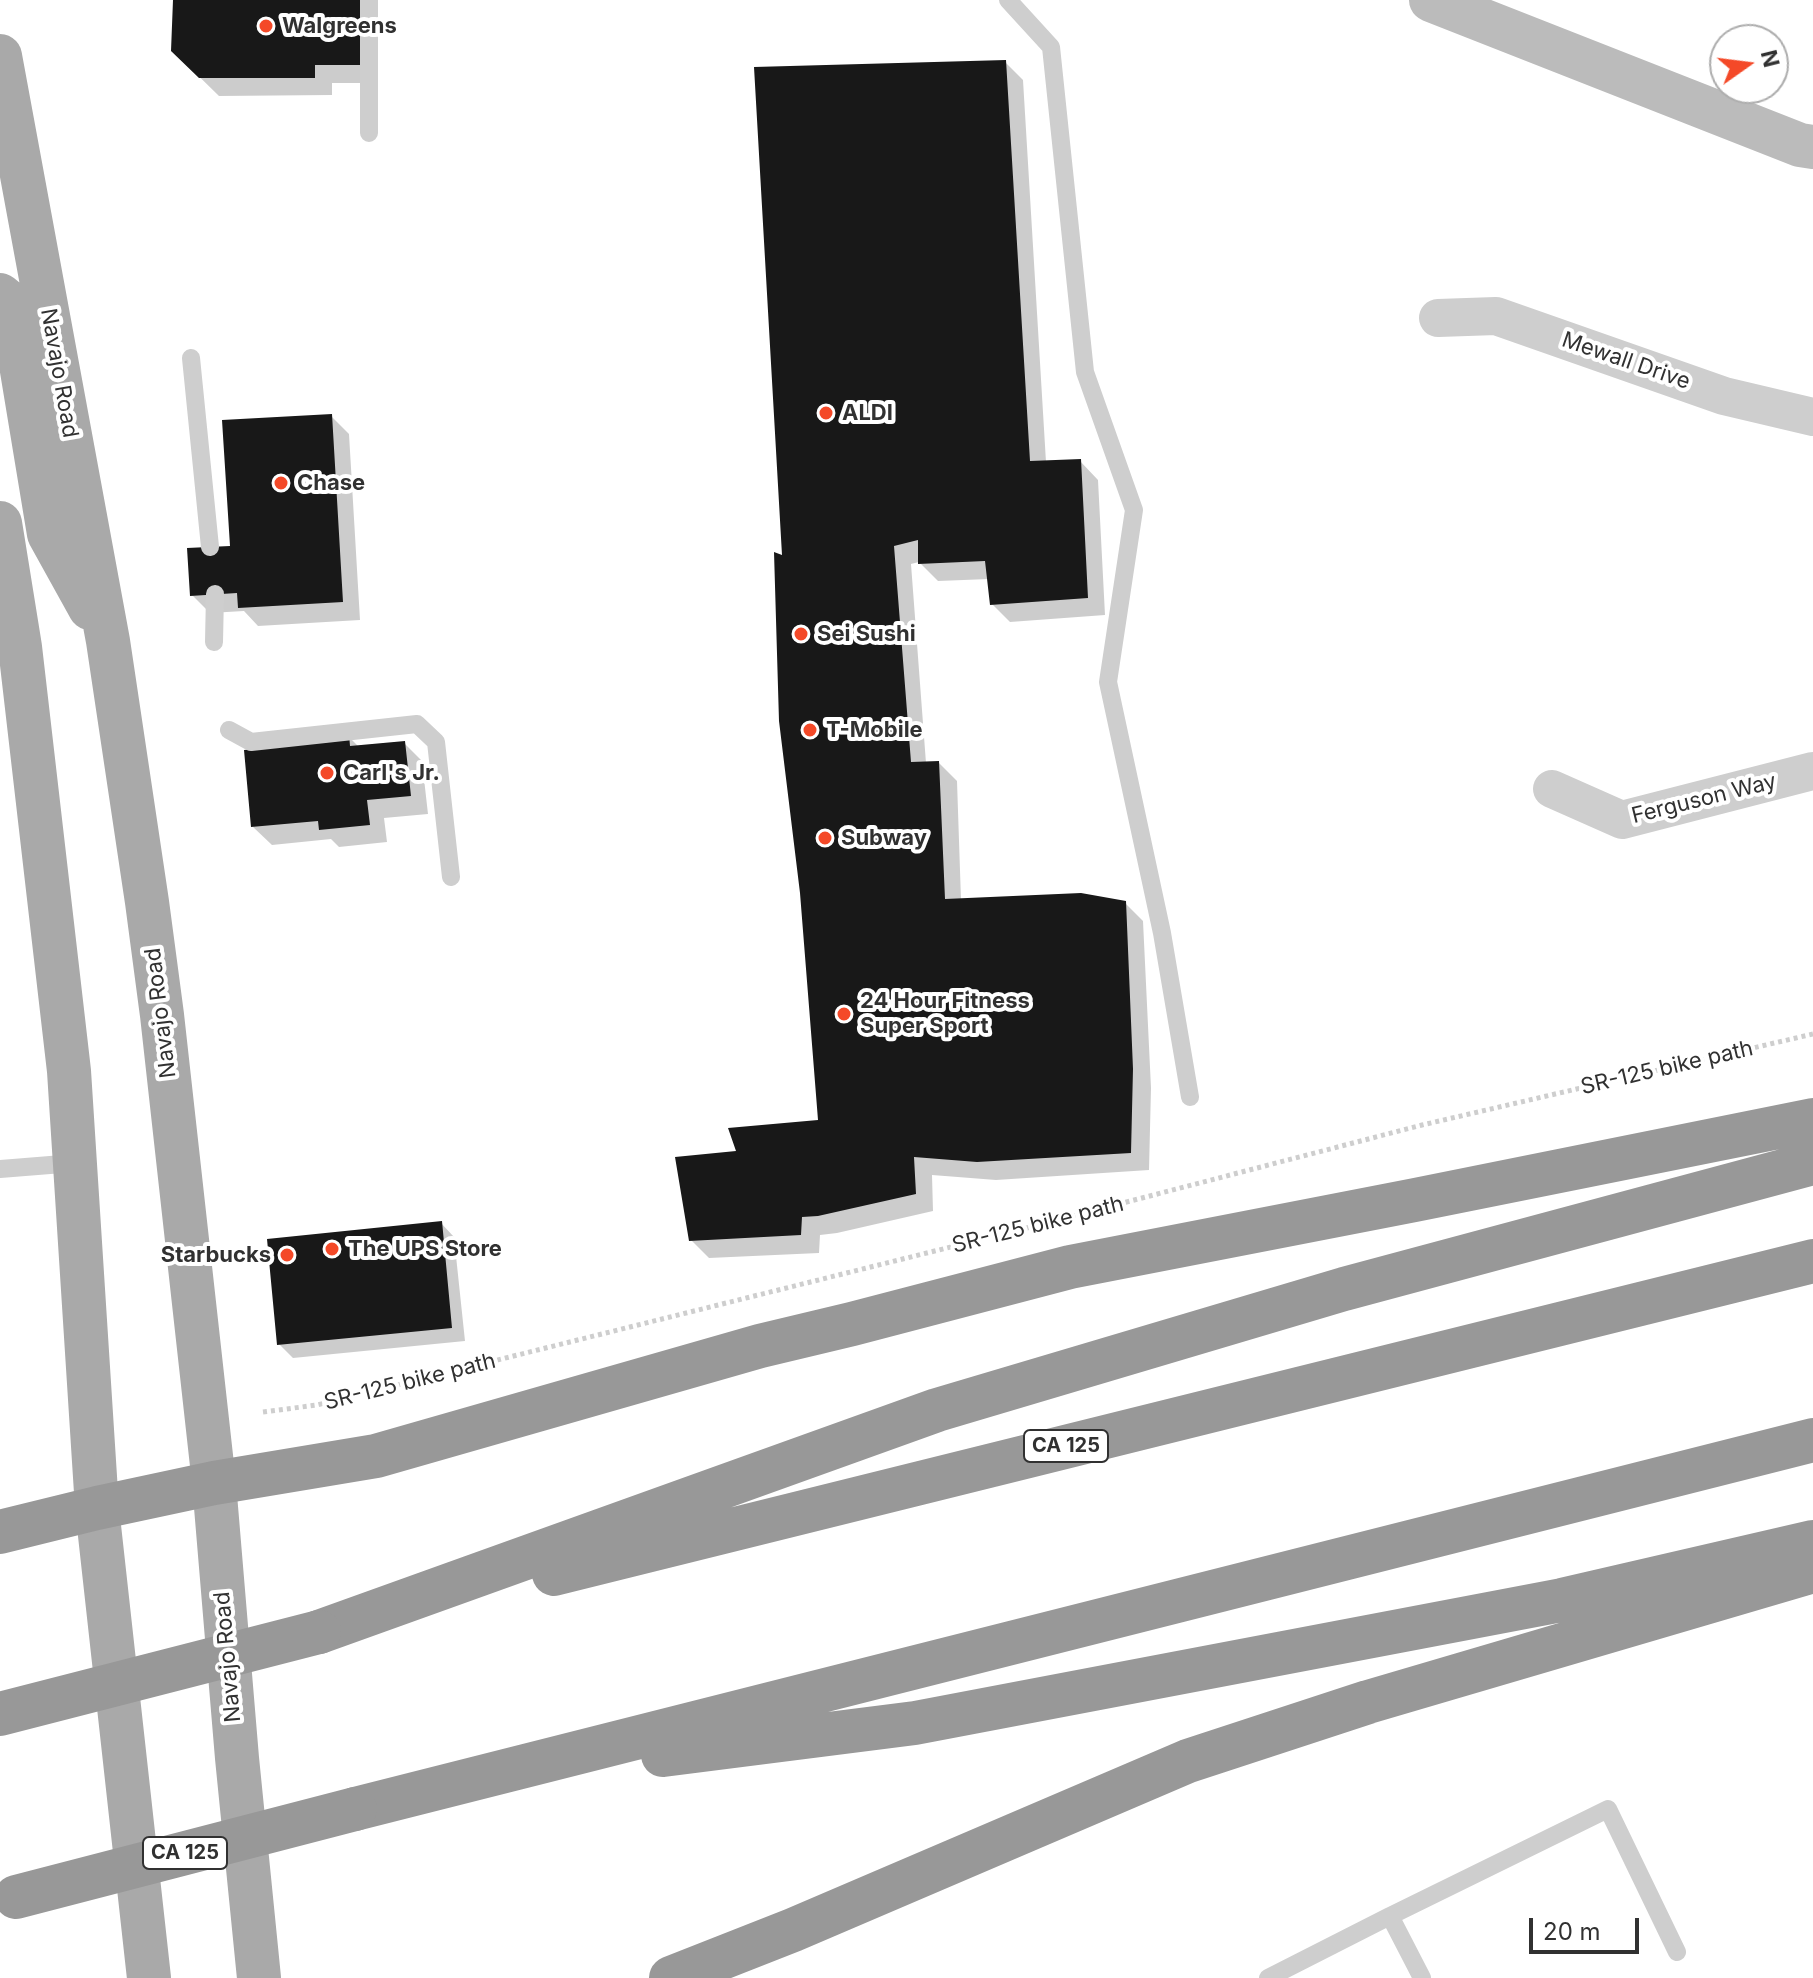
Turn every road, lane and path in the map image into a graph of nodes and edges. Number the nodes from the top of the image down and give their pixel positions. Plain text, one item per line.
1 (369, 0) edge
2 (1008, 0) edge
3 (1431, 0) edge
4 (0, 56) edge
5 (369, 133) dead end
6 (1813, 147) edge
7 (0, 217) edge
8 (39, 262) junction
9 (0, 295) edge
10 (1438, 318) dead end
11 (191, 358) dead end
12 (1813, 417) edge
13 (0, 523) edge
14 (210, 547) dead end
15 (215, 594) dead end
16 (108, 641) junction
17 (214, 642) dead end
18 (229, 730) dead end
19 (1813, 771) edge
20 (1552, 789) dead end
21 (451, 877) dead end
22 (1813, 1034) edge
23 (1190, 1097) dead end
24 (1813, 1120) edge
25 (75, 1163) junction
26 (1813, 1163) edge
27 (0, 1169) edge
28 (1813, 1261) edge
29 (263, 1412) dead end
30 (1813, 1440) edge
31 (214, 1483) junction
32 (97, 1508) junction
33 (0, 1532) edge
34 (1813, 1542) edge
35 (1813, 1571) edge
36 (319, 1632) junction
37 (0, 1714) edge
38 (478, 1777) junction
39 (8, 1899) edge
40 (1390, 1916) junction
41 (1677, 1952) dead end
42 (149, 1978) edge
43 (259, 1978) edge
44 (671, 1978) edge
45 (1268, 1978) edge
46 (1422, 1978) edge

1 - 5 lane
2 - 23 lane
3 - 6 main road
4 - 8 main road, Navajo Road
7 - 8 main road
8 - 16 main road, Navajo Road
9 - 16 main road
10 - 12 street, Mewall Drive
11 - 14 lane
13 - 25 main road
15 - 17 lane
16 - 31 main road, Navajo Road
18 - 21 lane
19 - 20 street, Ferguson Way
22 - 29 path, SR-125 bike path
24 - 31 highway
25 - 27 lane
25 - 32 main road
26 - 36 highway
28 - 36 highway, CA 125
30 - 38 highway, CA 125
31 - 32 highway
31 - 43 main road, Navajo Road
32 - 33 highway
32 - 42 main road
34 - 38 highway
35 - 44 highway
36 - 37 highway, CA 125, bridge
38 - 39 highway, CA 125, bridge
40 - 41 lane
40 - 45 lane
40 - 46 lane

